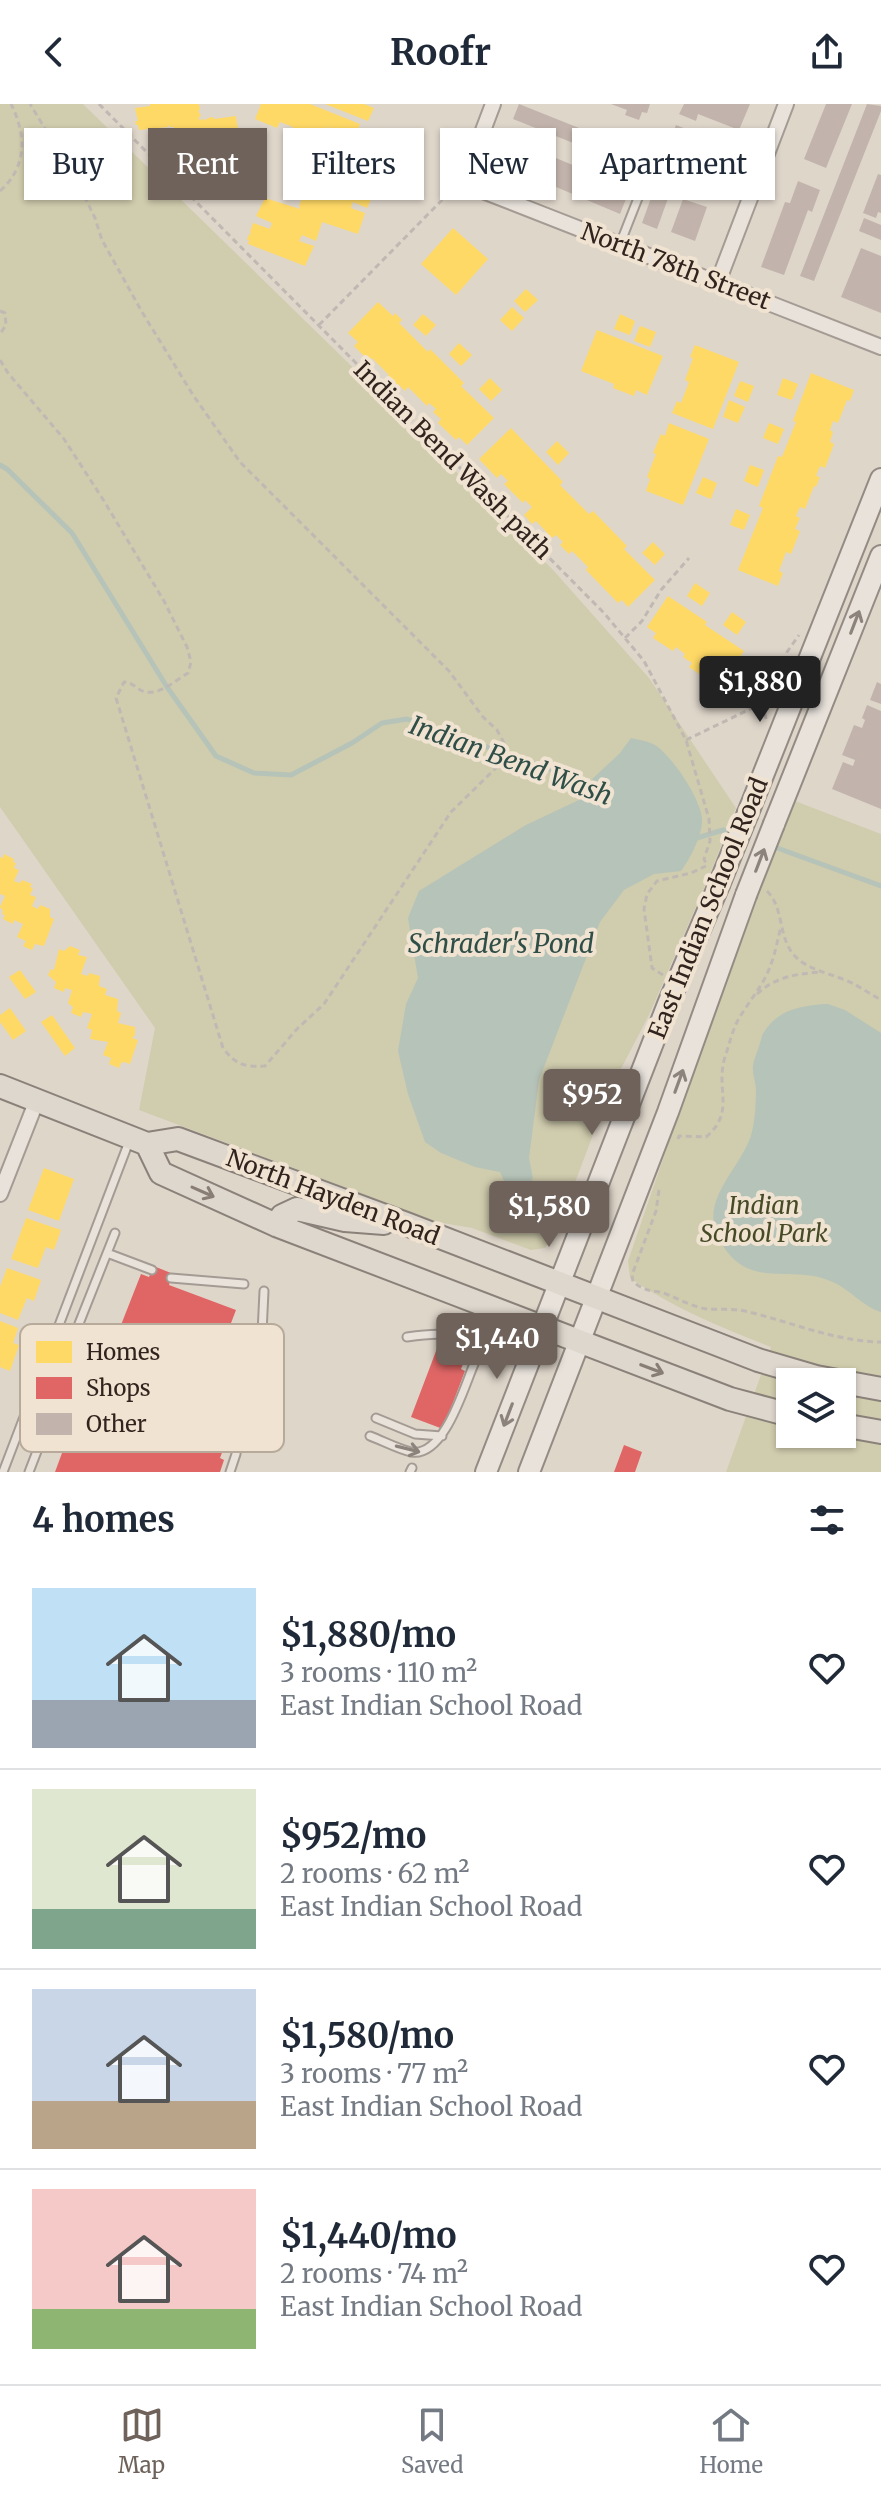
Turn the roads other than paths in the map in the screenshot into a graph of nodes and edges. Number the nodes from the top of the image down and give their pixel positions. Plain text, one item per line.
1 (493, 104) edge
2 (786, 104) edge
3 (637, 200) edge
4 (620, 244) junction
5 (718, 282) junction
6 (881, 347) edge
7 (881, 479) edge
8 (881, 556) edge
9 (0, 1086) edge
10 (37, 1100) junction
11 (139, 1141) junction
12 (0, 1194) edge
13 (276, 1225) junction
14 (409, 1225) junction
15 (115, 1233) dead end
16 (107, 1253) junction
17 (152, 1270) dead end
18 (171, 1278) dead end
19 (559, 1283) junction
20 (244, 1284) dead end
21 (264, 1291) dead end
22 (597, 1297) junction
23 (64, 1324) edge
24 (79, 1324) edge
25 (262, 1324) edge
26 (542, 1328) junction
27 (407, 1337) dead end
28 (580, 1341) junction
29 (881, 1389) edge
30 (776, 1411) edge
31 (376, 1418) dead end
32 (856, 1428) edge
33 (20, 1431) edge
34 (881, 1432) edge
35 (370, 1436) dead end
36 (442, 1436) junction
37 (37, 1452) edge
38 (236, 1452) edge
39 (3, 1472) edge
40 (29, 1472) edge
41 (230, 1472) edge
42 (486, 1472) edge
43 (529, 1472) edge

1 - 4 street, North 78th Street
2 - 5 street
3 - 4 lane
4 - 5 street, North 78th Street
5 - 6 street, North 78th Street
7 - 19 main road, East Indian School Road, bridge
22 -> 8 main road, East Indian School Road, bridge
9 - 10 main road, North Hayden Road
10 - 11 main road, North Hayden Road
10 - 12 street
11 -> 13 main road, North Hayden Road
11 - 14 main road, North Hayden Road
11 - 23 lane
13 - 14 main road
13 - 26 main road, North Hayden Road
14 - 19 main road, North Hayden Road
15 - 16 lane
16 - 17 lane
16 - 24 lane
18 - 20 lane
19 - 22 main road, North Hayden Road
19 - 26 main road, East Indian School Road
21 - 25 lane
22 - 28 main road, East Indian School Road
22 - 29 main road, North Hayden Road
26 - 28 main road, North Hayden Road
26 -> 42 main road, East Indian School Road
27 - 36 lane
28 -> 30 main road, North Hayden Road
28 - 43 main road, East Indian School Road
31 - 36 lane
32 - 34 main road
33 - 39 lane
35 -> 36 lane
37 - 40 lane
38 - 41 lane

